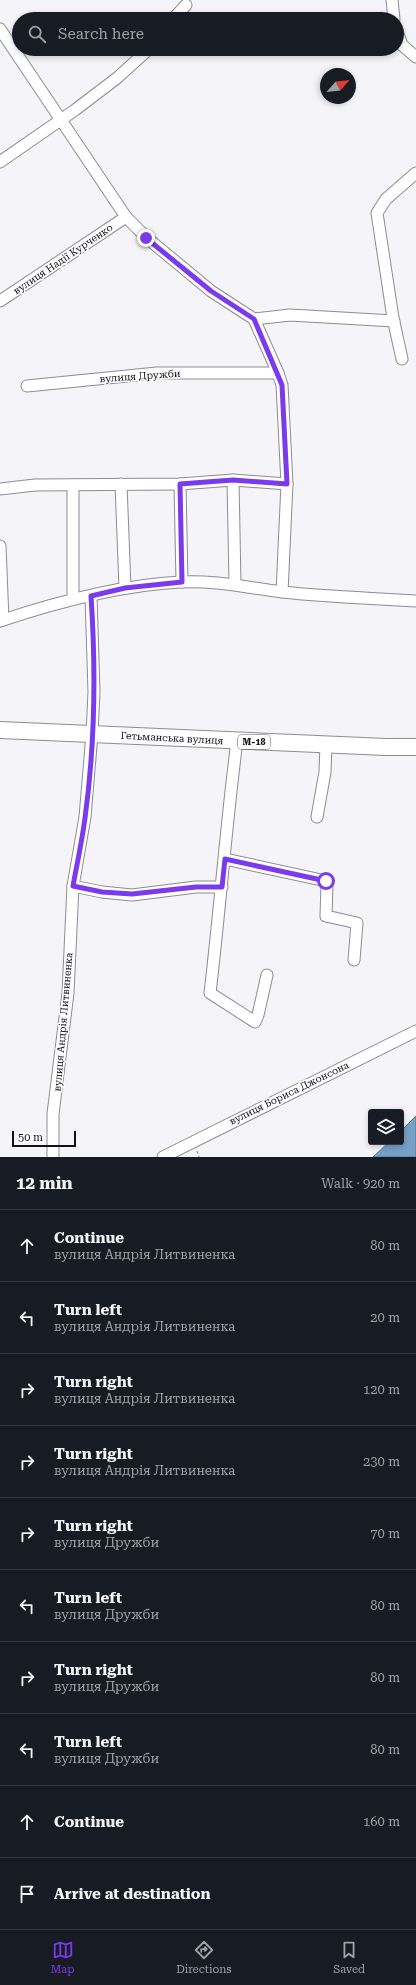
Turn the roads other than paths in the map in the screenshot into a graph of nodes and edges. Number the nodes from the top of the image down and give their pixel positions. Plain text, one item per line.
1 (392, 0) edge
2 (186, 6) dead end
3 (180, 12) edge
4 (393, 12) edge
5 (0, 29) edge
6 (12, 46) edge
7 (404, 47) edge
8 (19, 56) edge
9 (141, 56) edge
10 (416, 57) edge
11 (62, 119) junction
12 (0, 162) edge
13 (416, 173) edge
14 (126, 218) junction
15 (0, 301) edge
16 (254, 319) junction
17 (394, 321) junction
18 (402, 359) dead end
19 (278, 373) junction
20 (27, 386) dead end
21 (233, 480) junction
22 (121, 484) junction
23 (180, 484) junction
24 (287, 484) junction
25 (73, 485) junction
26 (0, 489) edge
27 (0, 546) edge
28 (182, 582) junction
29 (235, 584) junction
30 (125, 588) junction
31 (282, 592) junction
32 (91, 596) junction
33 (73, 599) junction
34 (416, 601) edge
35 (2, 620) edge
36 (0, 730) edge
37 (92, 734) junction
38 (237, 741) junction
39 (326, 744) junction
40 (416, 747) edge
41 (317, 817) dead end
42 (225, 859) junction
43 (73, 886) junction
44 (222, 887) junction
45 (354, 960) dead end
46 (267, 975) dead end
47 (415, 1029) edge
48 (53, 1157) edge
49 (163, 1157) edge

1 - 4 street
2 - 3 street
5 - 6 street
7 - 10 street
8 - 11 street
9 - 11 street
11 - 12 street
11 - 14 street
13 - 17 street
14 - 15 street, вулиця Надії Курченко
14 - 16 street
16 - 17 street
16 - 19 street
17 - 18 street
19 - 20 street, вулиця Дружби
19 - 24 street
21 - 23 street
21 - 24 street
21 - 29 street
22 - 23 street
22 - 25 street
22 - 30 street
23 - 28 street
24 - 31 street
25 - 26 street
25 - 33 street
27 - 35 street
28 - 29 street
28 - 30 street
29 - 31 street
30 - 32 street
31 - 34 street
32 - 33 street
32 - 37 street, вулиця Андрія Литвиненка
33 - 35 street
36 - 37 highway, Гетьманська вулиця / М-18
37 - 38 highway, Гетьманська вулиця / М-18
37 - 43 street, вулиця Андрія Литвиненка
38 - 39 highway, Гетьманська вулиця / М-18
38 - 42 street
39 - 40 highway, Гетьманська вулиця / М-18
39 - 41 street
42 - 44 street
42 - 45 street
43 - 44 street
43 - 48 street, вулиця Андрія Литвиненка
44 - 46 street
47 - 49 street, вулиця Бориса Джонсона

